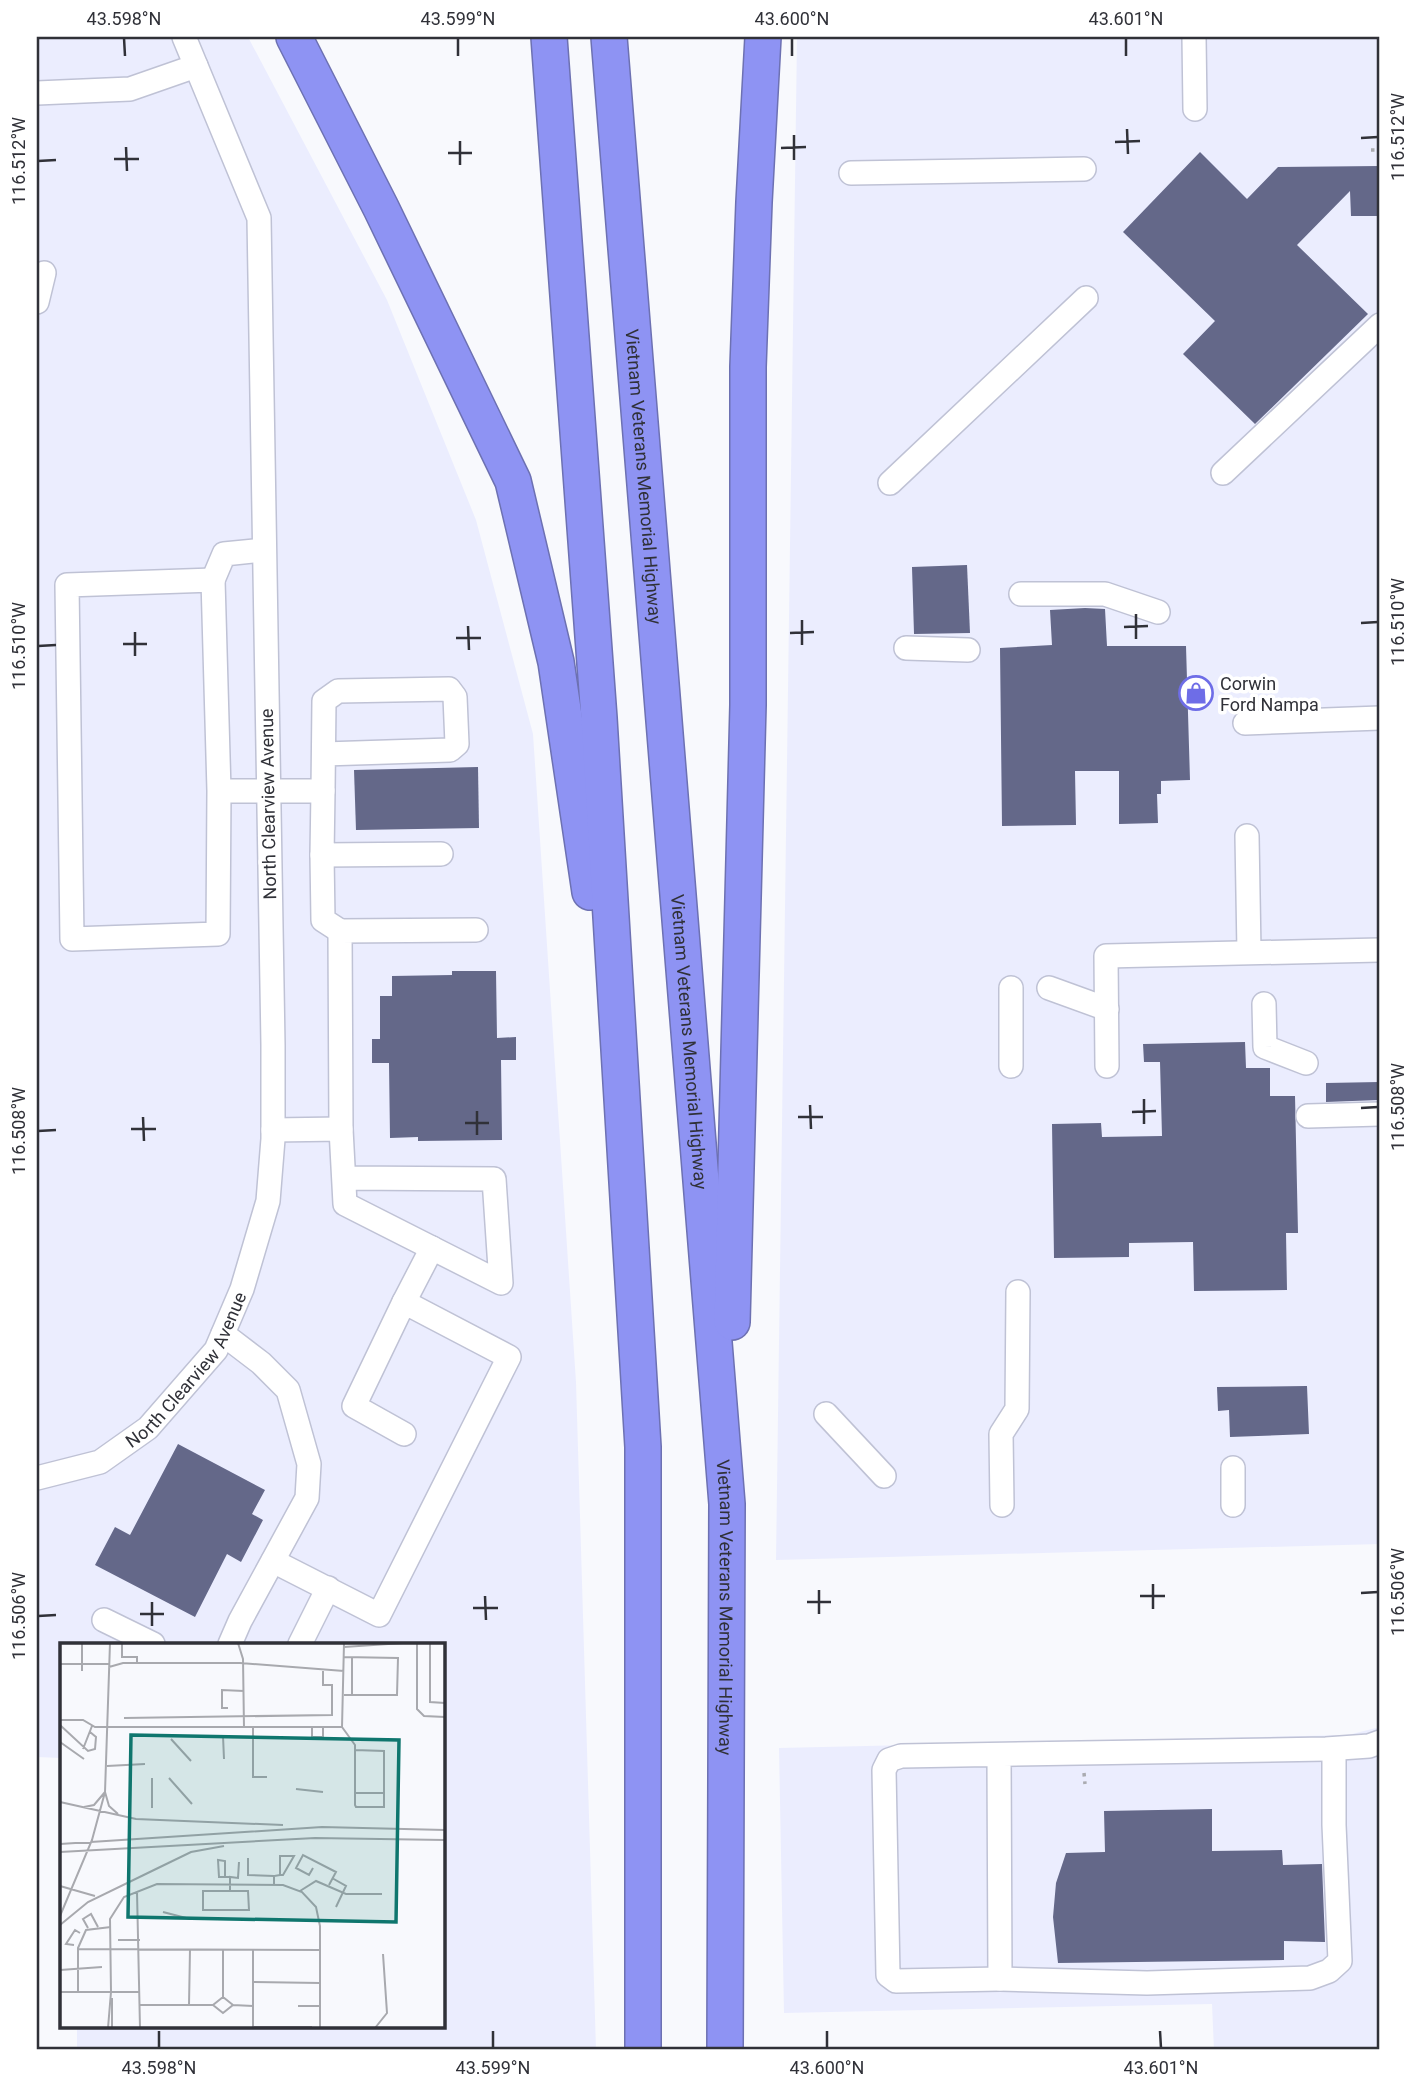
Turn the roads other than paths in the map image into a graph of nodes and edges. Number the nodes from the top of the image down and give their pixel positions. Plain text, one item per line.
1 (184, 37) edge
2 (294, 37) edge
3 (549, 37) edge
4 (609, 37) edge
5 (763, 37) edge
6 (1194, 37) edge
7 (196, 66) junction
8 (37, 93) edge
9 (1195, 109) dead end
10 (1084, 169) dead end
11 (850, 173) dead end
12 (44, 273) dead end
13 (1086, 298) dead end
14 (37, 302) edge
15 (1380, 326) edge
16 (1223, 473) dead end
17 (890, 483) dead end
18 (264, 550) junction
19 (213, 580) junction
20 (1021, 594) dead end
21 (1158, 612) dead end
22 (906, 648) dead end
23 (968, 650) dead end
24 (1380, 718) edge
25 (1245, 723) dead end
26 (324, 754) junction
27 (219, 791) junction
28 (267, 791) junction
29 (323, 791) junction
30 (1247, 836) dead end
31 (441, 854) dead end
32 (322, 855) junction
33 (476, 930) dead end
34 (340, 931) junction
35 (1380, 950) edge
36 (1249, 952) junction
37 (1011, 988) dead end
38 (1049, 988) dead end
39 (1264, 1004) dead end
40 (1107, 1009) junction
41 (620, 1041) junction
42 (1306, 1063) dead end
43 (1011, 1066) dead end
44 (1107, 1066) dead end
45 (1380, 1115) edge
46 (1308, 1116) dead end
47 (341, 1129) junction
48 (273, 1130) junction
49 (344, 1178) junction
50 (432, 1248) junction
51 (1018, 1292) dead end
52 (404, 1302) junction
53 (223, 1334) junction
54 (827, 1414) dead end
55 (404, 1434) dead end
56 (1233, 1468) dead end
57 (884, 1476) dead end
58 (37, 1478) edge
59 (727, 1504) junction
60 (1002, 1505) dead end
61 (1233, 1505) dead end
62 (273, 1561) junction
63 (328, 1588) junction
64 (104, 1620) dead end
65 (151, 1643) edge
66 (231, 1643) edge
67 (300, 1643) edge
68 (1380, 1742) edge
69 (1334, 1749) junction
70 (999, 1755) junction
71 (1000, 1979) junction
72 (643, 2050) edge
73 (725, 2050) edge

1 - 7 street, North Clearview Avenue
2 - 41 highway
3 - 41 highway
4 - 59 highway, Vietnam Veterans Memorial Highway
5 - 59 highway
6 - 9 street
7 - 8 street
7 - 18 street, North Clearview Avenue
10 - 11 street
12 - 14 street
13 - 17 street
15 - 16 street
18 - 19 street
18 - 28 street, North Clearview Avenue
19 - 27 street
19 - 27 street
20 - 21 street
22 - 23 street
24 - 25 street
26 - 26 street
26 - 29 street
27 - 28 street
28 - 29 street
28 - 48 street, North Clearview Avenue
29 - 32 street
30 - 36 street
31 - 32 street
32 - 34 street
33 - 34 street
34 - 47 street
35 - 36 street
36 - 40 street
37 - 43 street
38 - 40 street
39 - 42 street
40 - 44 street
41 - 72 highway
45 - 46 street
47 - 48 street
47 - 49 street
48 - 53 street, North Clearview Avenue
49 - 50 street
49 - 50 street
50 - 52 street
51 - 60 street
52 - 55 street
52 - 63 street
53 - 58 street, North Clearview Avenue
53 - 62 street
54 - 57 street
56 - 61 street
59 - 73 highway, Vietnam Veterans Memorial Highway
62 - 63 street
62 - 66 street
63 - 67 street
64 - 65 street
68 - 69 street
69 - 70 street
69 - 71 street
70 - 71 street
70 - 71 street

